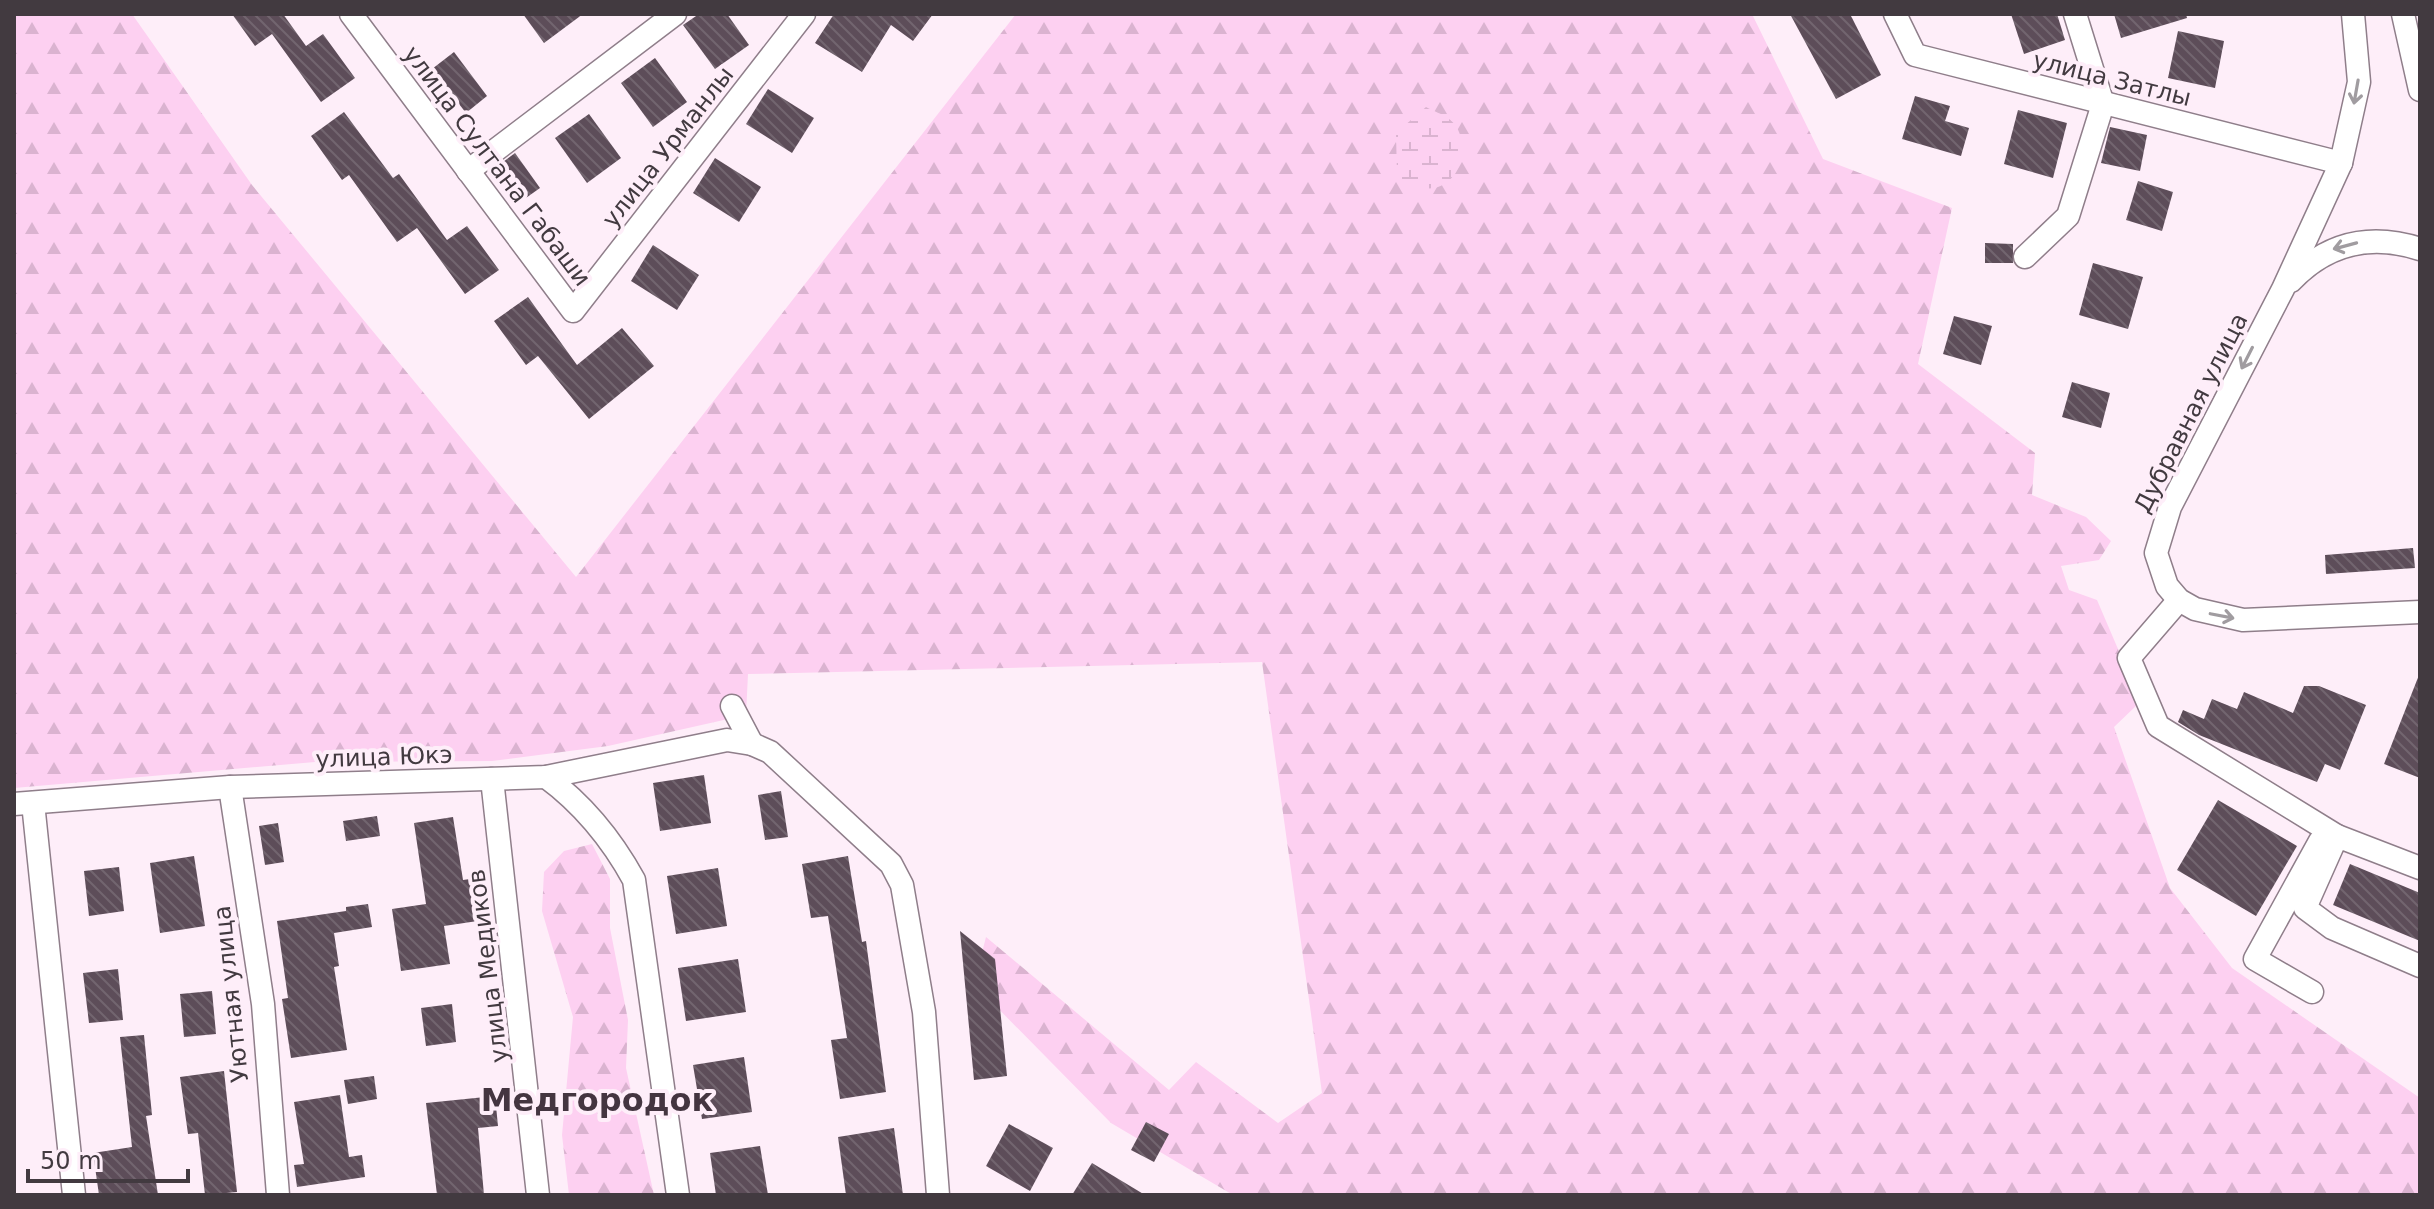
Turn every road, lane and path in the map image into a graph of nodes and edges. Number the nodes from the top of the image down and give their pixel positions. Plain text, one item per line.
1 (351, 14) edge
2 (675, 14) edge
3 (804, 14) edge
4 (1895, 14) edge
5 (2075, 14) edge
6 (2353, 14) edge
7 (2403, 14) edge
8 (2420, 90) edge
9 (2103, 104) junction
10 (2341, 163) junction
11 (468, 171) junction
12 (2420, 249) edge
13 (2025, 257) dead end
14 (2283, 289) junction
15 (573, 311) joint
16 (2179, 600) junction
17 (2420, 612) edge
18 (732, 706) dead end
19 (752, 744) junction
20 (546, 777) junction
21 (492, 779) junction
22 (230, 787) junction
23 (24, 804) edge
24 (2332, 833) junction
25 (2420, 868) edge
26 (2420, 966) edge
27 (2312, 992) dead end
28 (74, 1195) edge
29 (278, 1195) edge
30 (538, 1195) edge
31 (678, 1195) edge
32 (938, 1195) edge

1 - 11 street, улица Султана Габаши
2 - 11 street
3 - 15 street, улица Урманлы
4 - 9 street, улица Затлы
5 - 9 street
6 -> 10 street, Дубравная улица
7 - 8 street
9 - 10 street, улица Затлы
9 - 13 street
10 - 14 street, Дубравная улица
11 - 15 street, улица Султана Габаши
12 -> 14 street, Дубравная улица
14 -> 16 street, Дубравная улица
16 -> 17 street
16 - 24 street
18 - 19 street
19 - 20 street, улица Юкэ
19 - 32 street
20 - 21 street, улица Юкэ
20 - 31 street
21 - 22 street, улица Юкэ
21 - 30 street, улица Медиков
22 - 23 street, улица Юкэ
22 - 29 street, Уютная улица
23 - 28 street
24 - 25 street
24 - 26 street
24 - 27 street

